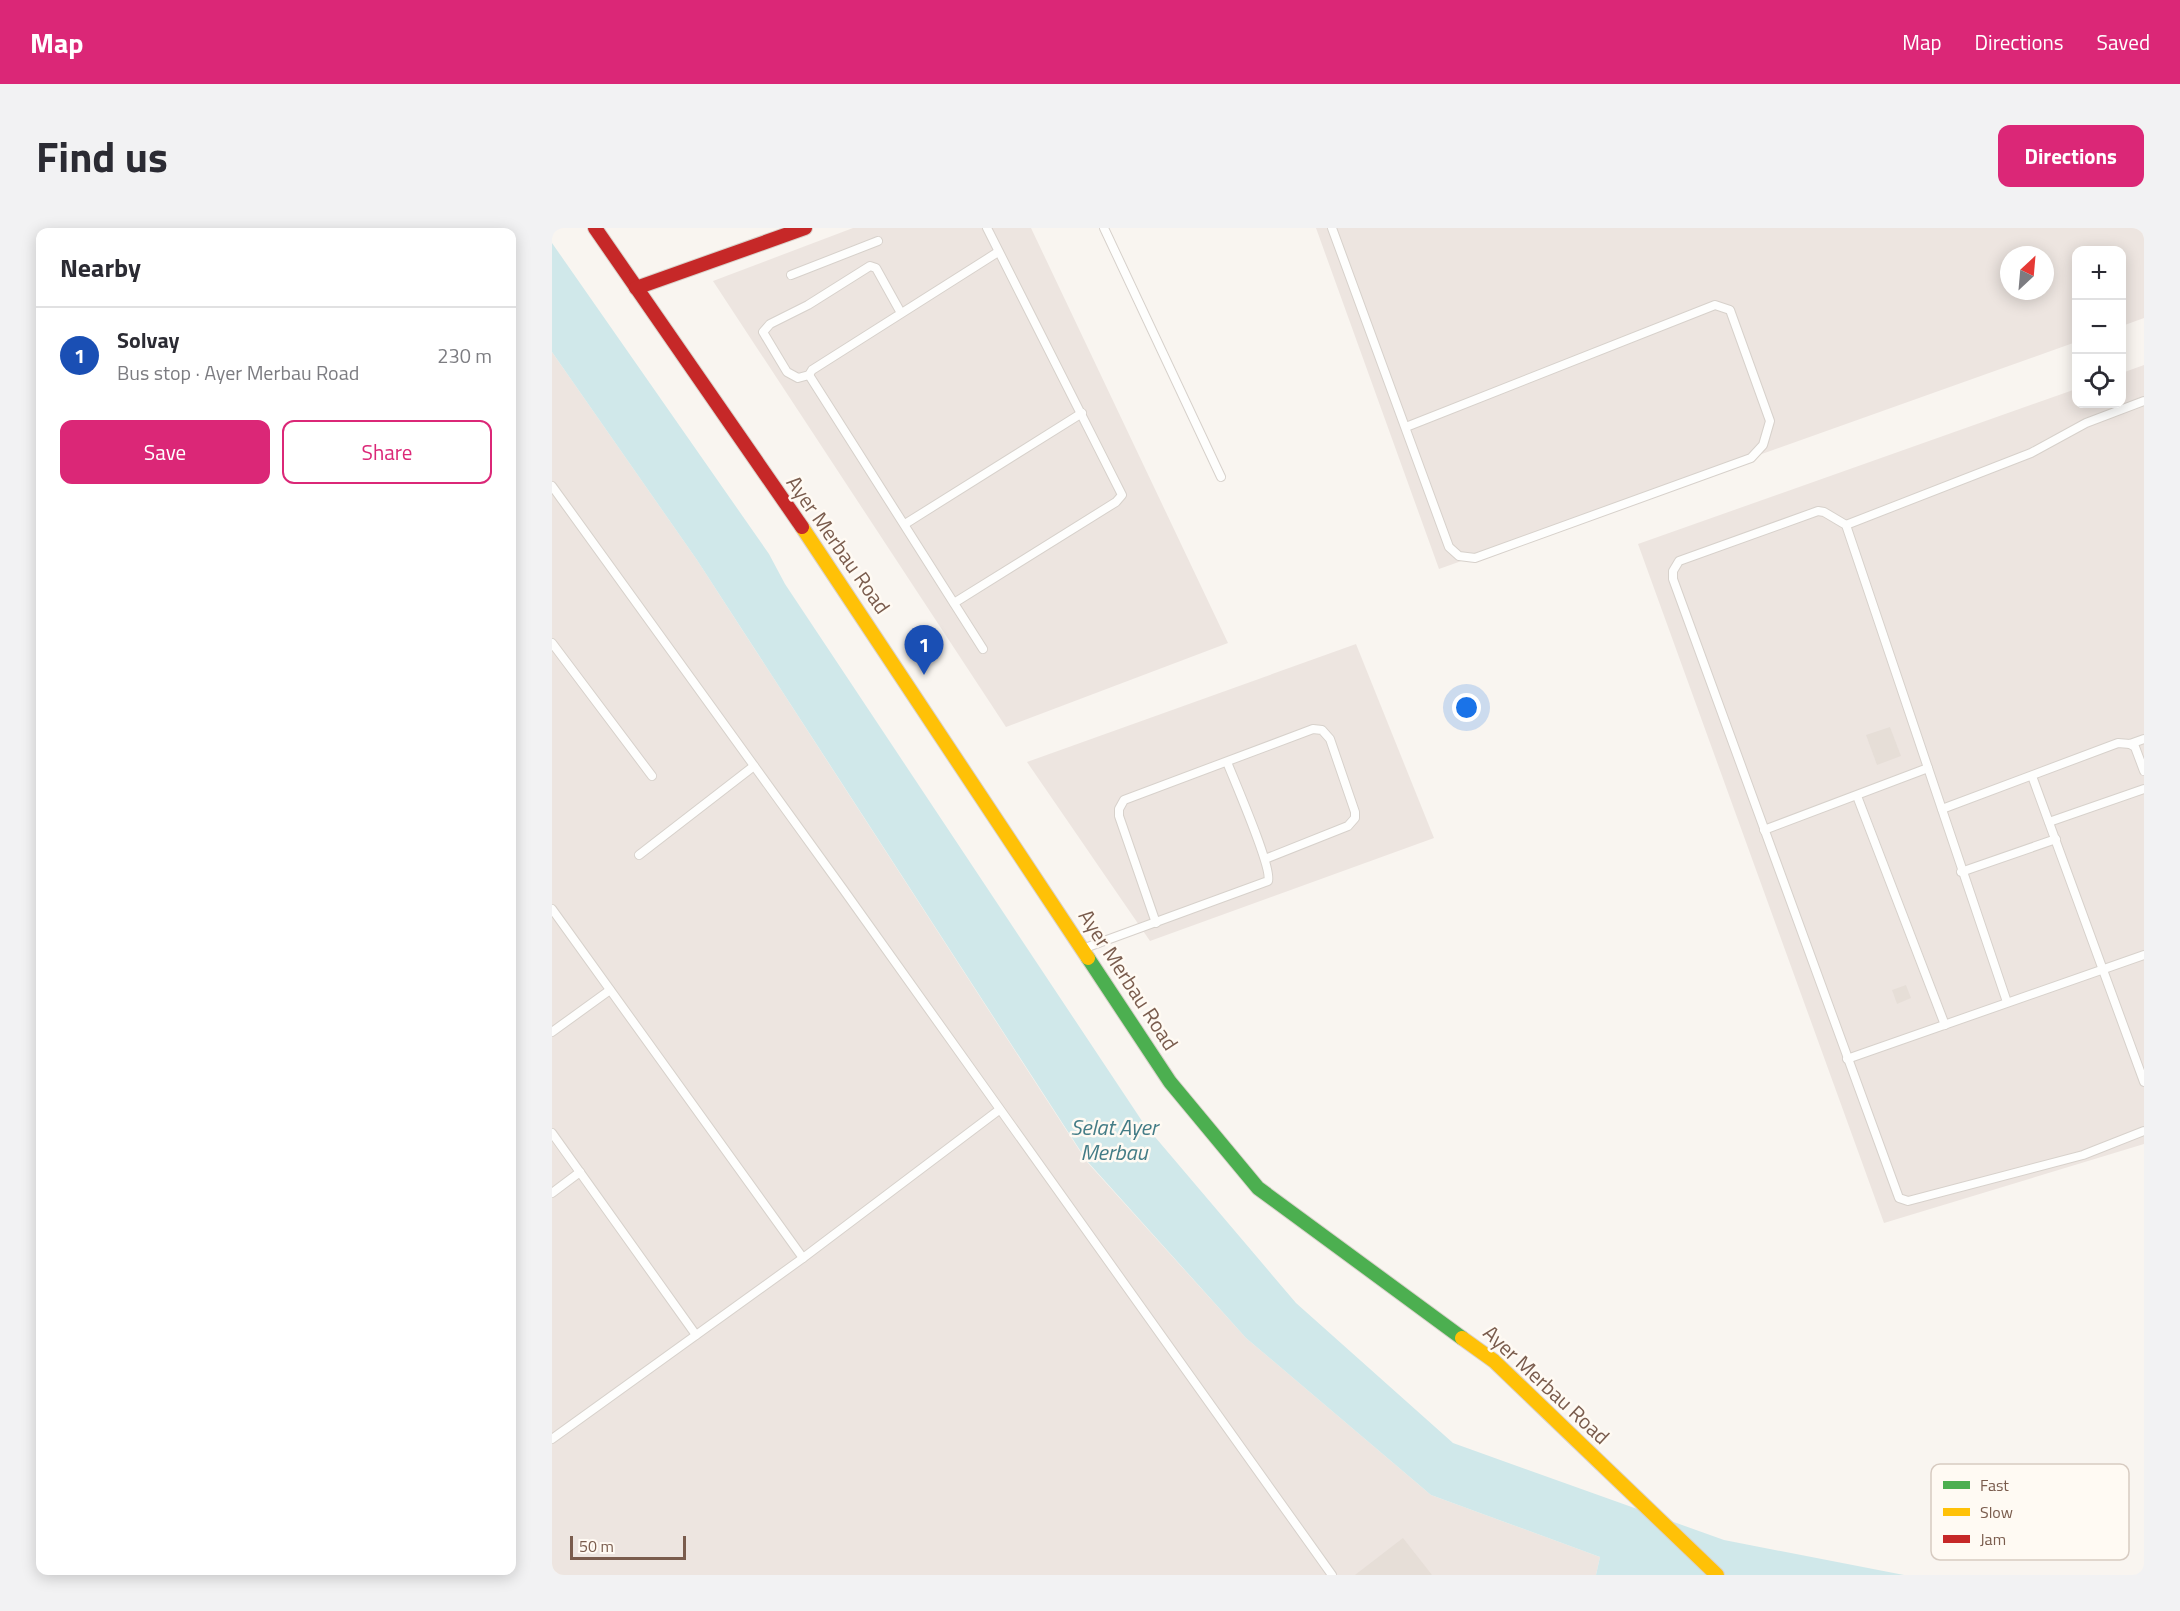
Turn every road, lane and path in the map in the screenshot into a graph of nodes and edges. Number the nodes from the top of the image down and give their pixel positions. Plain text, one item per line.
1 (595, 228) edge
2 (804, 228) edge
3 (987, 228) edge
4 (1104, 228) edge
5 (1332, 228) edge
6 (878, 241) dead end
7 (998, 252) junction
8 (791, 275) dead end
9 (636, 288) junction
10 (901, 313) junction
11 (809, 375) junction
12 (2144, 401) edge
13 (1082, 413) junction
14 (1406, 427) junction
15 (1221, 477) dead end
16 (552, 486) edge
17 (905, 524) junction
18 (1846, 525) junction
19 (954, 603) junction
20 (552, 643) edge
21 (983, 649) dead end
22 (2144, 739) edge
23 (2130, 744) junction
24 (1227, 762) junction
25 (754, 766) junction
26 (1928, 768) junction
27 (2144, 771) edge
28 (652, 776) dead end
29 (2032, 776) junction
30 (2144, 789) edge
31 (1857, 796) junction
32 (1942, 809) junction
33 (2049, 822) junction
34 (1764, 830) junction
35 (2056, 839) junction
36 (639, 855) dead end
37 (1265, 859) junction
38 (1961, 872) junction
39 (552, 909) edge
40 (1156, 923) junction
41 (1083, 949) junction
42 (2144, 955) edge
43 (2103, 969) junction
44 (610, 990) junction
45 (2007, 1002) junction
46 (1945, 1025) junction
47 (552, 1032) edge
48 (1847, 1059) junction
49 (2144, 1082) edge
50 (999, 1110) junction
51 (2144, 1131) edge
52 (552, 1133) edge
53 (580, 1172) junction
54 (552, 1193) edge
55 (803, 1258) junction
56 (696, 1335) junction
57 (552, 1439) edge
58 (1332, 1575) edge
59 (1717, 1575) edge

1 - 9 street, Ayer Merbau Road
2 - 9 street
3 - 7 lane
4 - 15 lane
5 - 14 lane
6 - 8 lane
7 - 10 lane
7 - 13 lane
9 - 41 street, Ayer Merbau Road
10 - 11 lane
10 - 11 lane
11 - 17 lane
12 - 18 lane
13 - 17 lane
13 - 19 lane
14 - 14 lane
16 - 25 lane
17 - 19 lane
18 - 26 lane
18 - 34 lane
19 - 21 lane
20 - 28 lane
22 - 23 lane
23 - 27 lane
23 - 29 lane
24 - 37 lane
24 - 37 lane
24 - 40 lane
25 - 36 lane
25 - 50 lane
26 - 31 lane
26 - 32 lane
29 - 32 lane
29 - 33 lane
30 - 33 lane
31 - 34 lane
31 - 46 lane
32 - 38 lane
33 - 35 lane
34 - 48 lane
35 - 38 lane
35 - 43 lane
37 - 40 lane
38 - 45 lane
39 - 44 lane
40 - 41 lane
41 - 59 street, Ayer Merbau Road
42 - 43 lane
43 - 45 lane
43 - 49 lane
44 - 47 lane
44 - 55 lane
45 - 46 lane
46 - 48 lane
48 - 51 lane
50 - 55 lane
50 - 58 lane
52 - 53 lane
53 - 54 lane
53 - 56 lane
55 - 56 lane
56 - 57 lane

